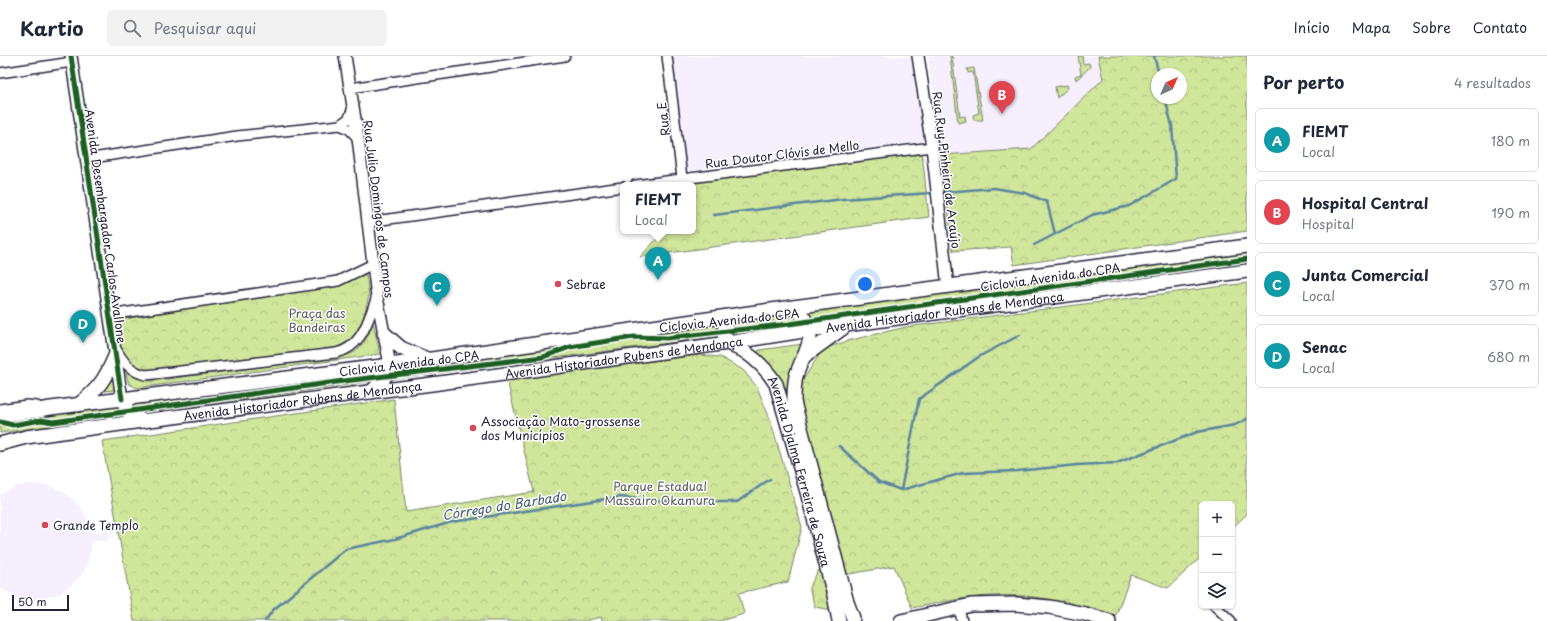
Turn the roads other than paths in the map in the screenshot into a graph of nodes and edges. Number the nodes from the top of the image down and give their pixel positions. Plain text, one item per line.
1 (345, 56) edge
2 (565, 56) edge
3 (667, 56) edge
4 (918, 56) edge
5 (71, 59) edge
6 (0, 73) edge
7 (350, 88) junction
8 (353, 106) junction
9 (340, 125) junction
10 (358, 138) junction
11 (932, 146) junction
12 (86, 158) junction
13 (682, 178) junction
14 (655, 182) edge
15 (620, 187) edge
16 (367, 222) junction
17 (1247, 246) edge
18 (373, 264) junction
19 (1247, 271) edge
20 (948, 287) junction
21 (377, 297) junction
22 (794, 307) junction
23 (109, 314) junction
24 (729, 316) junction
25 (845, 326) junction
26 (809, 330) junction
27 (384, 333) junction
28 (728, 343) junction
29 (115, 351) junction
30 (806, 355) junction
31 (429, 359) junction
32 (390, 365) junction
33 (371, 392) junction
34 (122, 399) junction
35 (78, 405) junction
36 (51, 408) junction
37 (0, 409) edge
38 (0, 416) edge
39 (142, 421) junction
40 (0, 444) edge
41 (812, 491) junction
42 (959, 608) junction
43 (1219, 609) edge
44 (849, 620) edge
45 (901, 621) edge
46 (962, 621) edge
47 (1109, 621) edge
48 (1231, 621) edge

1 - 7 street, Rua Julio Domingos de Campos
2 - 7 street
3 - 13 street, Rua E
4 - 11 street, Rua Ruy Pinheiro de Araújo
5 - 6 street
5 - 12 street, Avenida Desembargador Carlos Avallone
7 - 8 street, Rua Julio Domingos de Campos
8 - 9 street
8 - 10 street, Rua Julio Domingos de Campos
9 - 10 street
9 - 12 street
10 - 16 street, Rua Julio Domingos de Campos
11 - 13 street, Rua Doutor Clóvis de Mello
11 - 20 street, Rua Ruy Pinheiro de Araújo
12 - 23 street, Avenida Desembargador Carlos Avallone
13 - 14 street, Rua Doutor Clóvis de Mello
15 - 16 street
16 - 18 street, Rua Julio Domingos de Campos
17 - 20 main road, Avenida Historiador Rubens de Mendonça
18 - 21 street, Rua Julio Domingos de Campos
18 - 23 street
19 - 25 main road, Avenida Historiador Rubens de Mendonça
20 - 22 main road, Avenida Historiador Rubens de Mendonça
21 - 27 street, Rua Julio Domingos de Campos
21 - 29 street
22 - 24 main road, Avenida Historiador Rubens de Mendonça
22 - 26 main road
23 - 29 street, Avenida Desembargador Carlos Avallone
24 - 28 main road
24 - 31 main road, Avenida Historiador Rubens de Mendonça
25 - 26 main road, Avenida Historiador Rubens de Mendonça
25 - 30 main road
26 - 28 main road, Avenida Historiador Rubens de Mendonça
26 - 30 main road, Avenida Djalma Ferreira de Souza
27 - 31 main road
27 - 32 street, Rua Julio Domingos de Campos
28 - 33 main road, Avenida Historiador Rubens de Mendonça
28 - 41 main road, Avenida Djalma Ferreira de Souza
29 - 34 street, Avenida Desembargador Carlos Avallone
29 - 35 main road
30 - 41 main road, Avenida Djalma Ferreira de Souza
31 - 32 main road, Avenida Historiador Rubens de Mendonça
32 - 33 main road
32 - 34 main road, Avenida Historiador Rubens de Mendonça
33 - 39 main road, Avenida Historiador Rubens de Mendonça
34 - 35 main road, Avenida Historiador Rubens de Mendonça
34 - 39 main road
35 - 36 main road, Avenida Historiador Rubens de Mendonça
36 - 37 street, Avenida Historiador Rubens de Mendonça
36 - 38 main road, Avenida Historiador Rubens de Mendonça
39 - 40 main road, Avenida Historiador Rubens de Mendonça
41 - 44 main road, Avenida Djalma Ferreira de Souza
42 - 45 main road
42 - 46 street
42 - 47 main road
43 - 48 street

